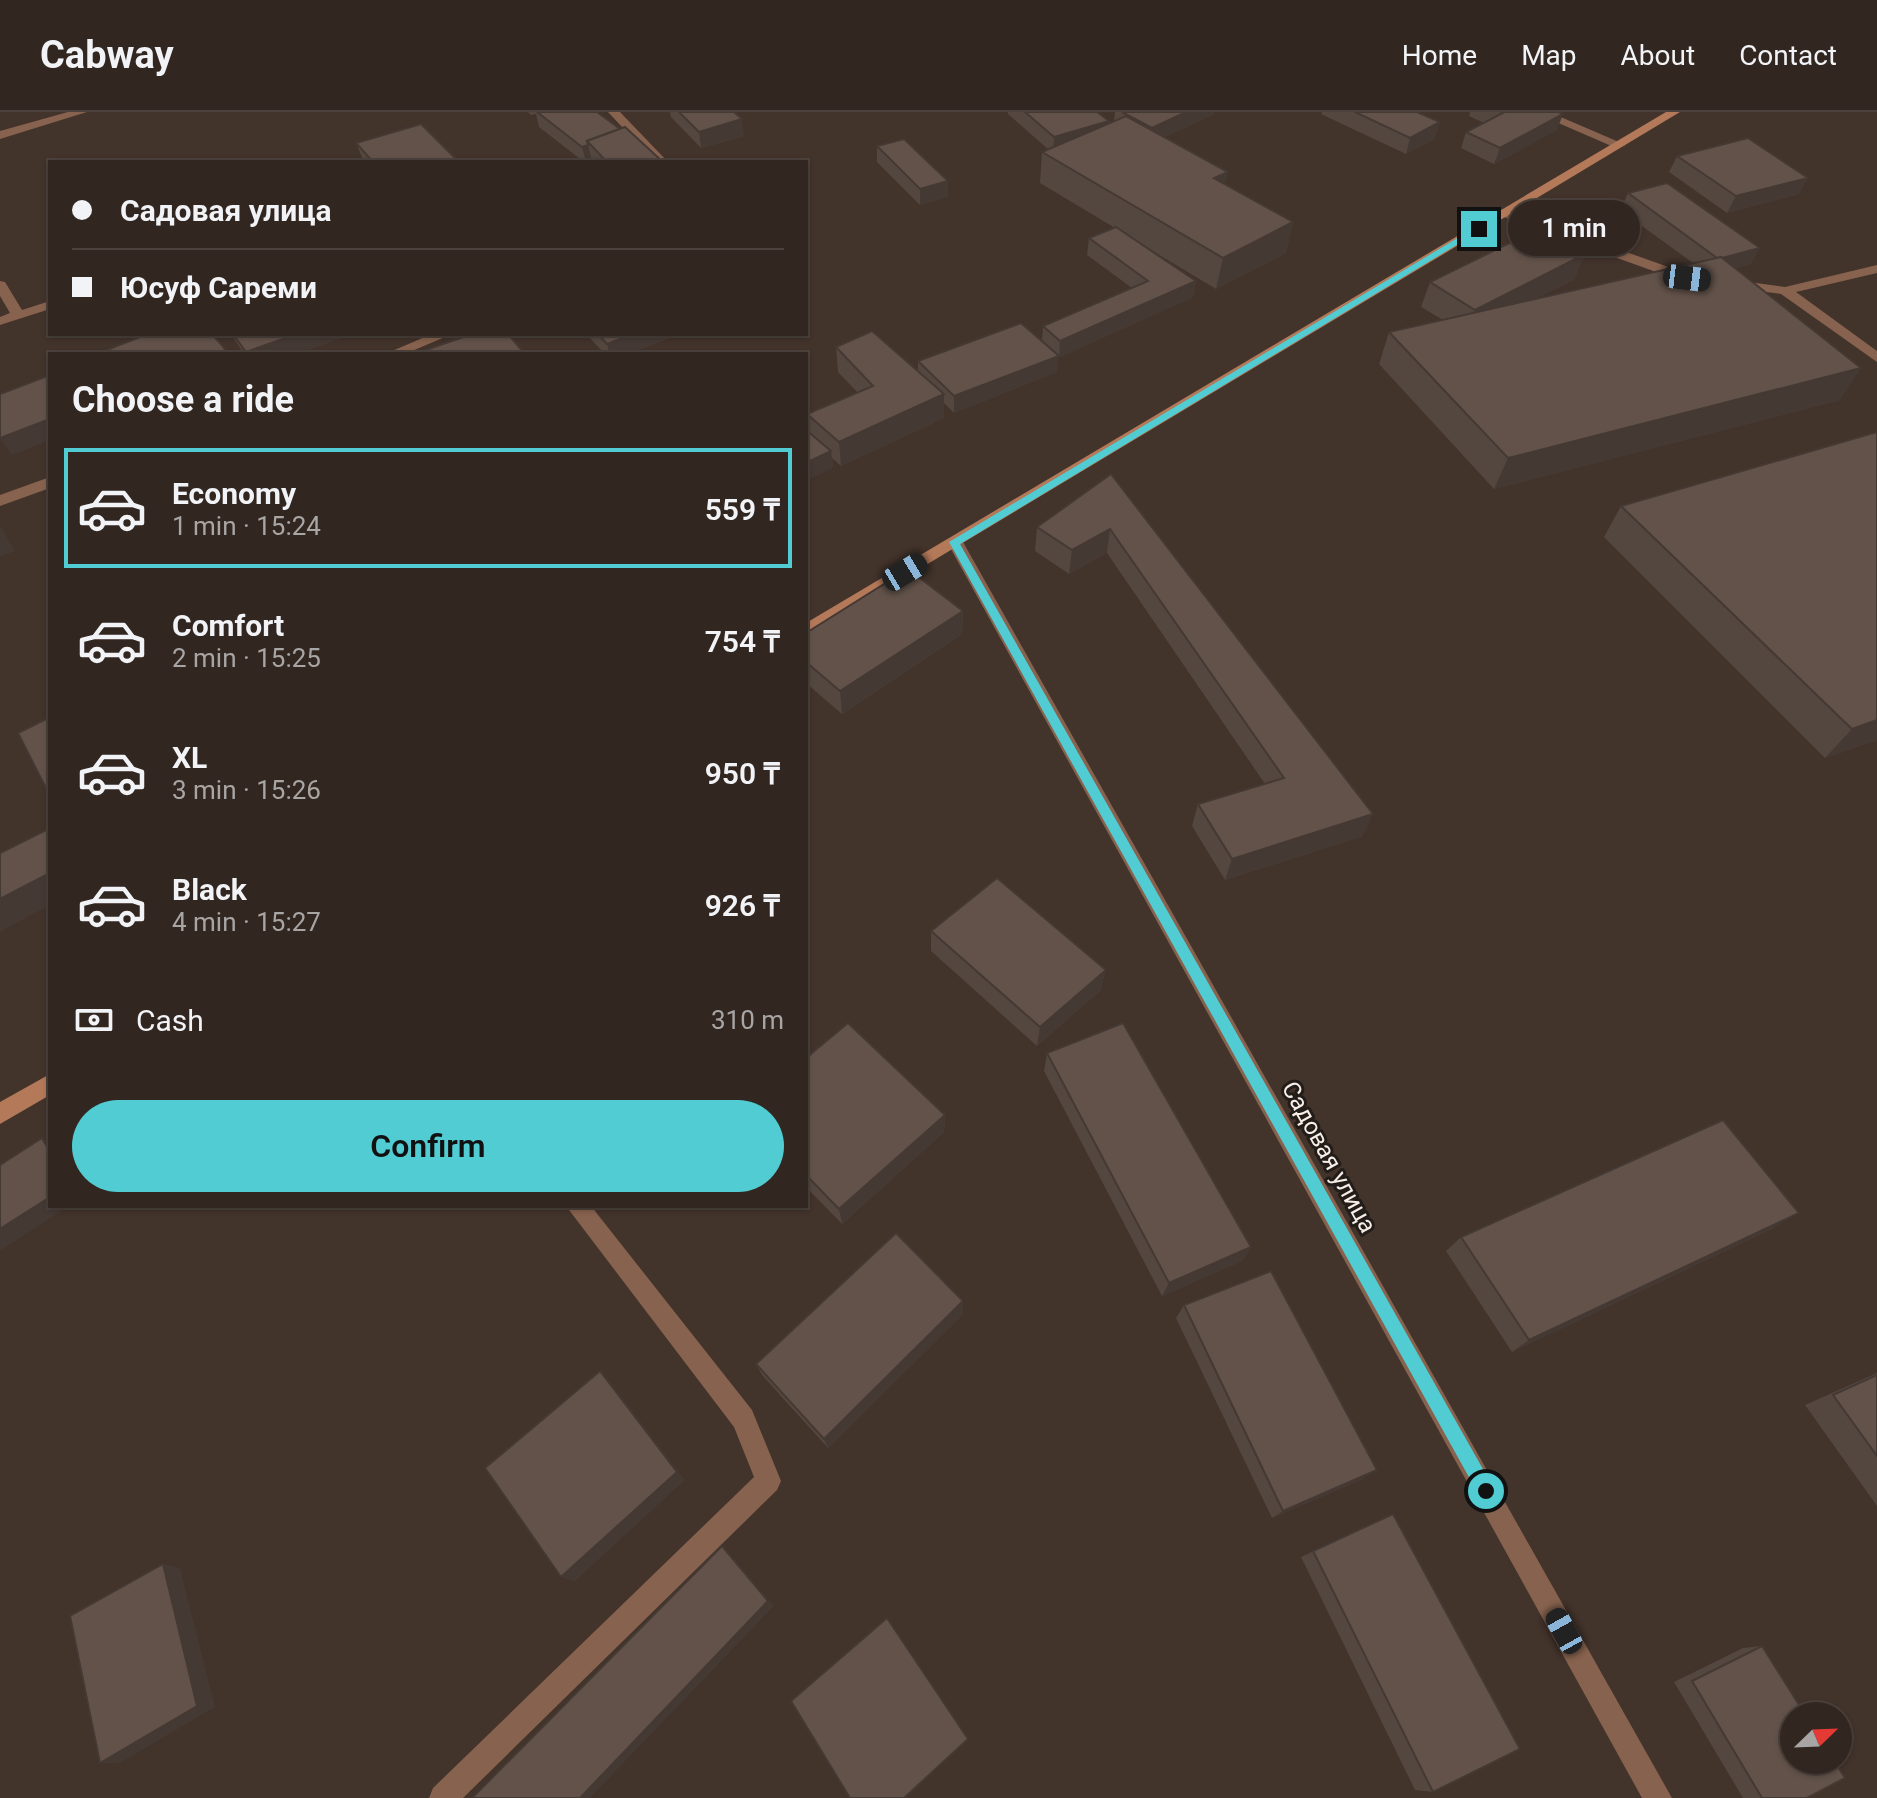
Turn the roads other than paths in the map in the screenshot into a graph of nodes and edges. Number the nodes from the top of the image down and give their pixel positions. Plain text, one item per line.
1 (81, 112) edge
2 (614, 112) edge
3 (1539, 112) edge
4 (1674, 112) edge
5 (0, 135) edge
6 (1620, 145) junction
7 (660, 160) edge
8 (1505, 213) junction
9 (1877, 269) edge
10 (0, 285) edge
11 (1785, 291) junction
12 (48, 306) edge
13 (18, 315) junction
14 (0, 321) edge
15 (440, 336) edge
16 (397, 352) edge
17 (1877, 358) edge
18 (48, 483) edge
19 (0, 501) edge
20 (955, 542) junction
21 (808, 630) edge
22 (48, 1085) edge
23 (0, 1114) edge
24 (579, 1208) edge
25 (443, 1798) edge
26 (1658, 1798) edge

1 - 5 street
2 - 7 street
3 - 6 street
4 - 6 main road
6 - 8 main road
8 - 11 street
8 - 20 main road
9 - 11 street
10 - 13 street
11 - 17 street
12 - 13 street
13 - 14 street
15 - 16 street
18 - 19 street
20 - 21 main road
20 - 26 street, Садовая улица
22 - 23 main road
24 - 25 street

